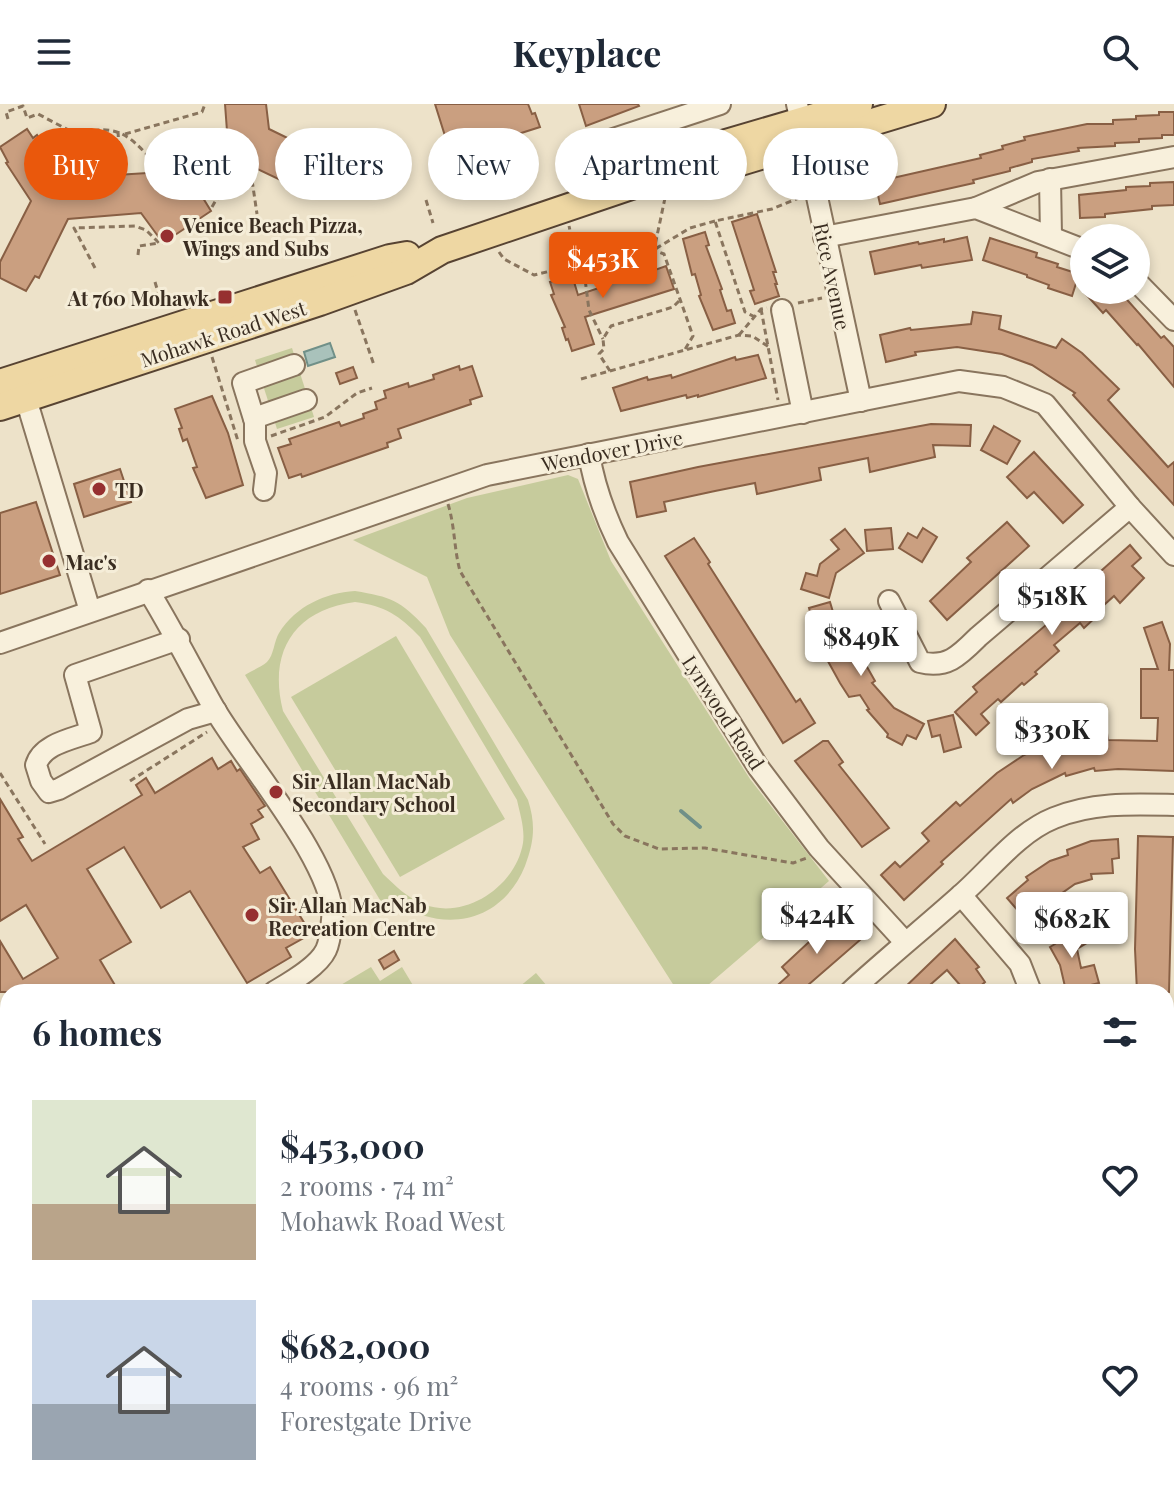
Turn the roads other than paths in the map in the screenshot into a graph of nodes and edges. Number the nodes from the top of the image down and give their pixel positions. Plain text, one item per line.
1 (720, 104) edge
2 (859, 104) edge
3 (932, 104) edge
4 (802, 122) edge
5 (647, 128) edge
6 (1174, 157) edge
7 (1050, 179) junction
8 (976, 208) junction
9 (1051, 236) junction
10 (824, 237) junction
11 (1070, 244) edge
12 (442, 250) junction
13 (293, 288) junction
14 (1150, 295) edge
15 (320, 302) junction
16 (782, 310) dead end
17 (279, 315) junction
18 (1174, 320) edge
19 (294, 365) dead end
20 (48, 367) junction
21 (0, 383) edge
22 (26, 399) junction
23 (306, 400) dead end
24 (861, 401) junction
25 (0, 407) edge
26 (803, 413) junction
27 (254, 418) junction
28 (589, 454) junction
29 (264, 490) dead end
30 (1130, 507) junction
31 (1174, 555) edge
32 (148, 590) junction
33 (889, 601) dead end
34 (90, 611) junction
35 (179, 639) junction
36 (0, 643) edge
37 (220, 716) junction
38 (1174, 805) edge
39 (961, 895) junction
40 (905, 942) junction
41 (287, 984) edge
42 (859, 984) edge
43 (1028, 984) edge

1 - 5 street
2 - 4 main road, Mohawk Road West
3 - 4 main road, Mohawk Road West
4 - 10 street, Rice Avenue
4 - 12 main road, Mohawk Road West
6 - 7 street
7 - 8 street
7 - 9 street
8 - 9 street
8 - 10 street
9 - 11 street
10 - 24 street, Rice Avenue
12 - 13 main road, Mohawk Road West
12 - 15 main road, Mohawk Road West
13 - 15 street
13 - 17 street
13 - 20 main road, Mohawk Road West
14 - 18 street
15 - 17 main road, Mohawk Road West
16 - 26 street
17 - 22 main road, Mohawk Road West
19 - 27 street
20 - 21 main road, Mohawk Road West
20 - 22 main road
22 - 25 main road, Mohawk Road West
22 - 34 street
23 - 27 street
24 - 26 street, Wendover Drive
24 - 30 street, Wendover Drive
26 - 28 street, Wendover Drive
27 - 29 street
28 - 32 street, Wendover Drive
28 - 40 street, Lynwood Road
30 - 31 street, Wendover Drive
30 - 33 street
32 - 34 street, Wendover Drive
32 - 35 street
34 - 36 street, Wendover Drive
35 - 37 street
35 - 37 street
37 - 41 street
38 - 39 street
39 - 40 street
39 - 43 street
40 - 42 street

